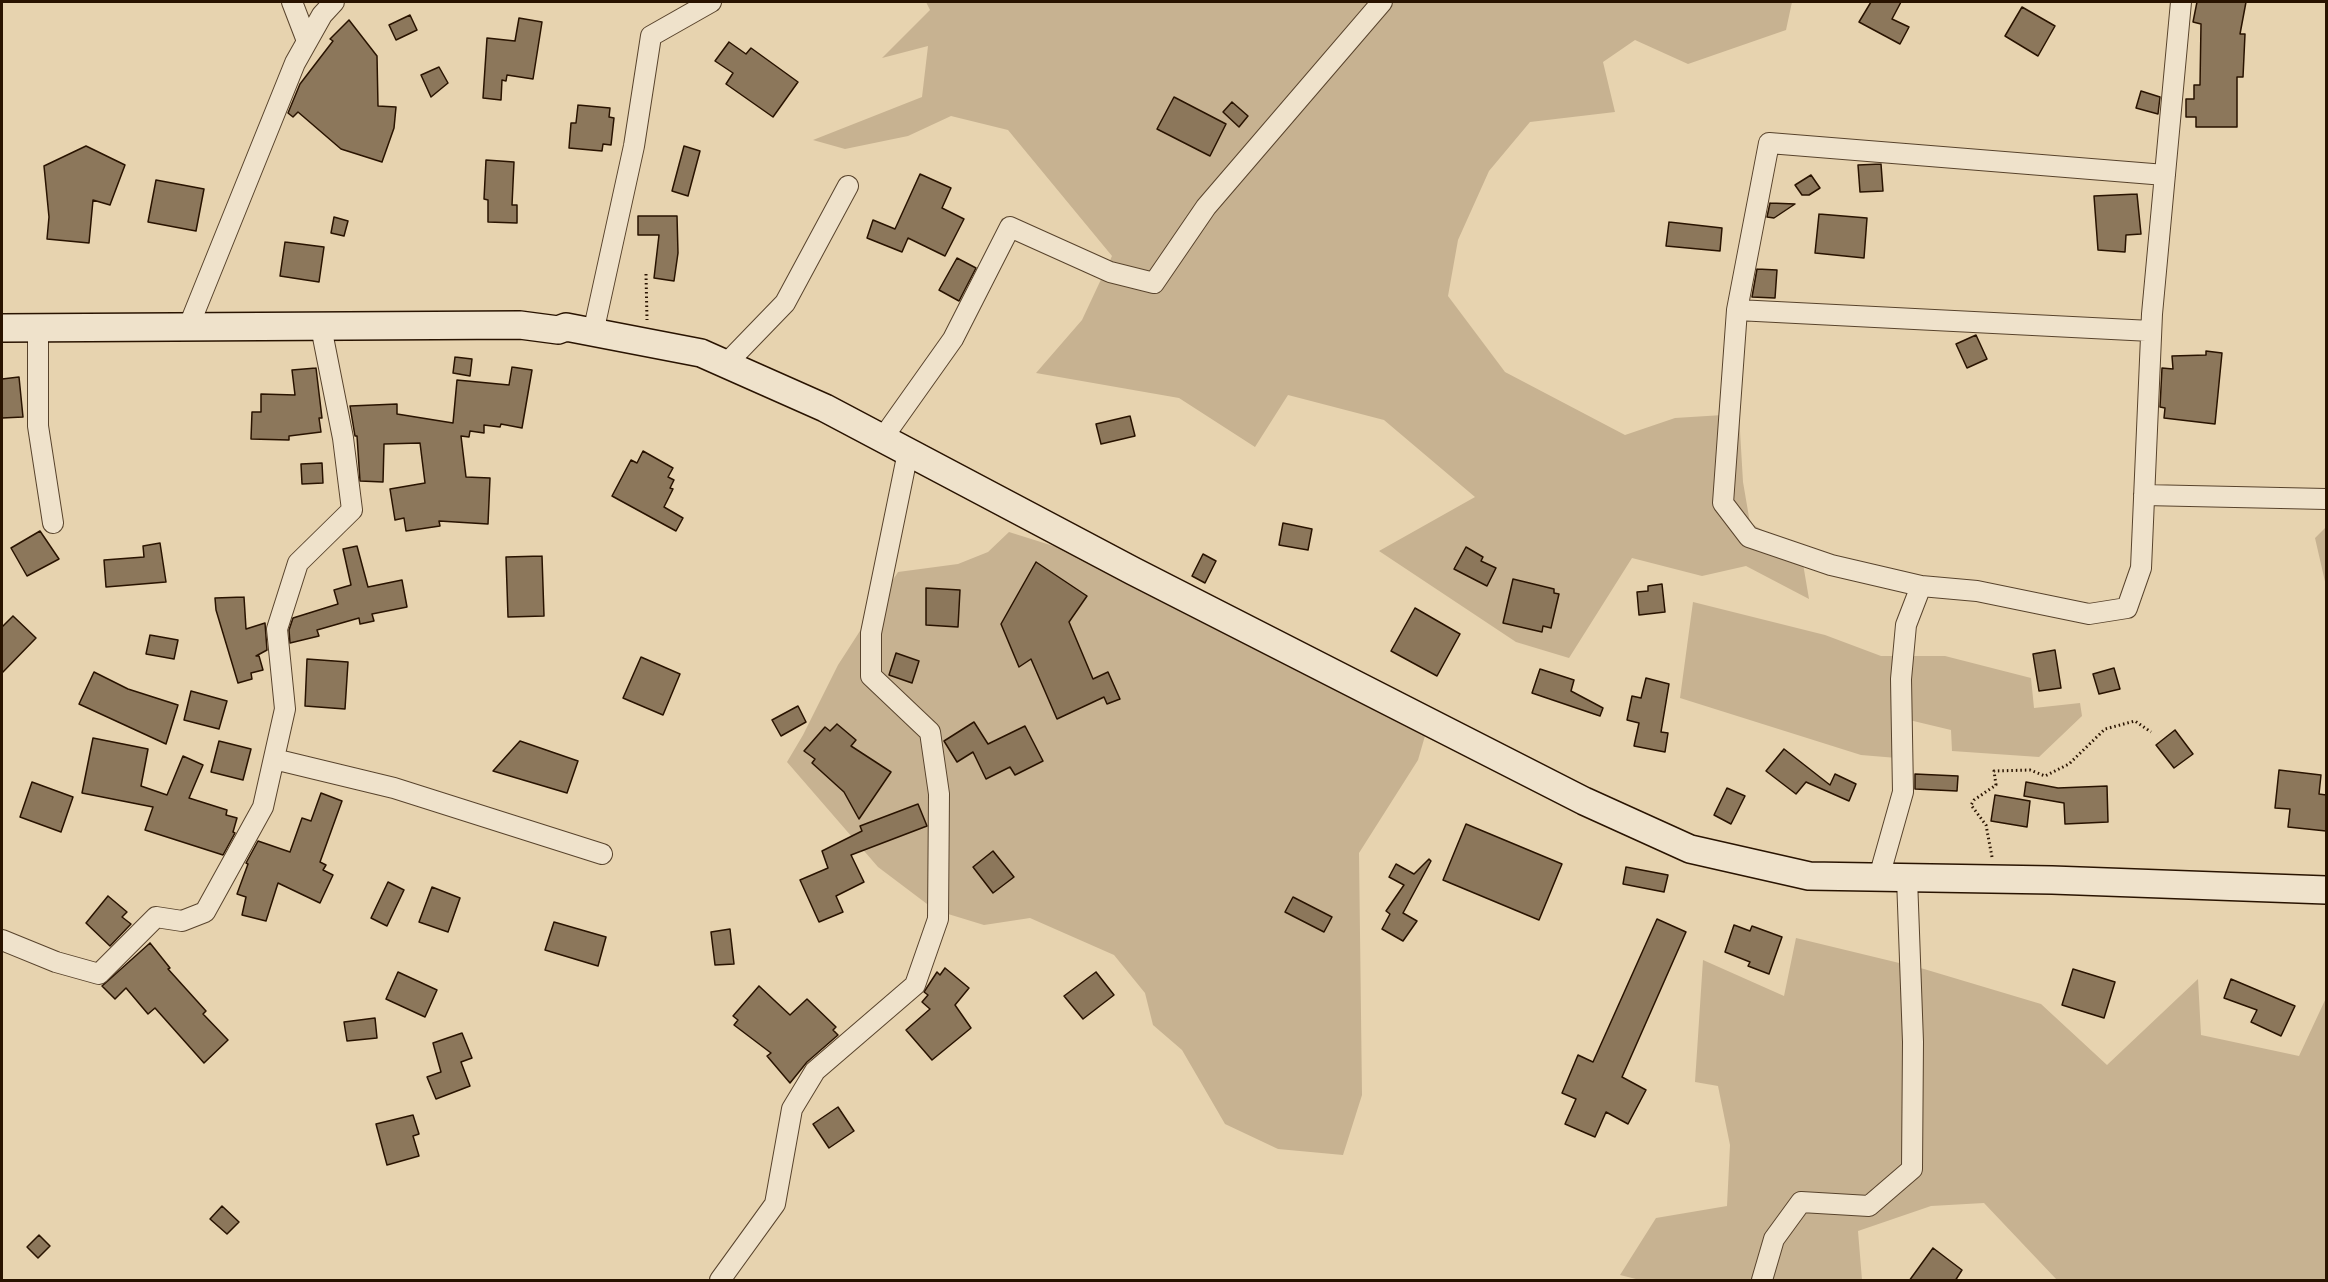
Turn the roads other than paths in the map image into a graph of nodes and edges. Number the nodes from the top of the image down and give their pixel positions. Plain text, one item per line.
1 (292, 2) edge
2 (334, 2) edge
3 (711, 2) edge
4 (1382, 2) edge
5 (2181, 2) edge
6 (307, 41) junction
7 (2165, 175) junction
8 (848, 186) dead end
9 (1737, 310) junction
10 (321, 327) junction
11 (2, 328) edge
12 (38, 328) junction
13 (188, 328) junction
14 (2151, 331) junction
15 (593, 333) junction
16 (726, 364) junction
17 (882, 439) junction
18 (908, 452) junction
19 (2144, 495) junction
20 (2326, 499) edge
21 (53, 523) dead end
22 (1921, 586) junction
23 (274, 759) junction
24 (602, 854) dead end
25 (1879, 877) junction
26 (1906, 878) junction
27 (2326, 890) edge
28 (2, 940) edge
29 (720, 1281) edge
30 (1762, 1281) edge

1 - 6 street
2 - 6 street
3 - 15 street
4 - 17 street
5 - 7 street
6 - 13 street
7 - 9 street
7 - 14 street
8 - 16 street
9 - 14 street
9 - 22 street
10 - 13 street
10 - 15 street
10 - 23 street
11 - 12 street
12 - 13 street
12 - 21 street
14 - 19 street
15 - 16 street
16 - 17 street
17 - 18 street
18 - 25 street
18 - 29 street
19 - 20 street
19 - 22 street
22 - 25 street
23 - 24 street
23 - 28 street
25 - 26 street
26 - 27 street
26 - 30 street

